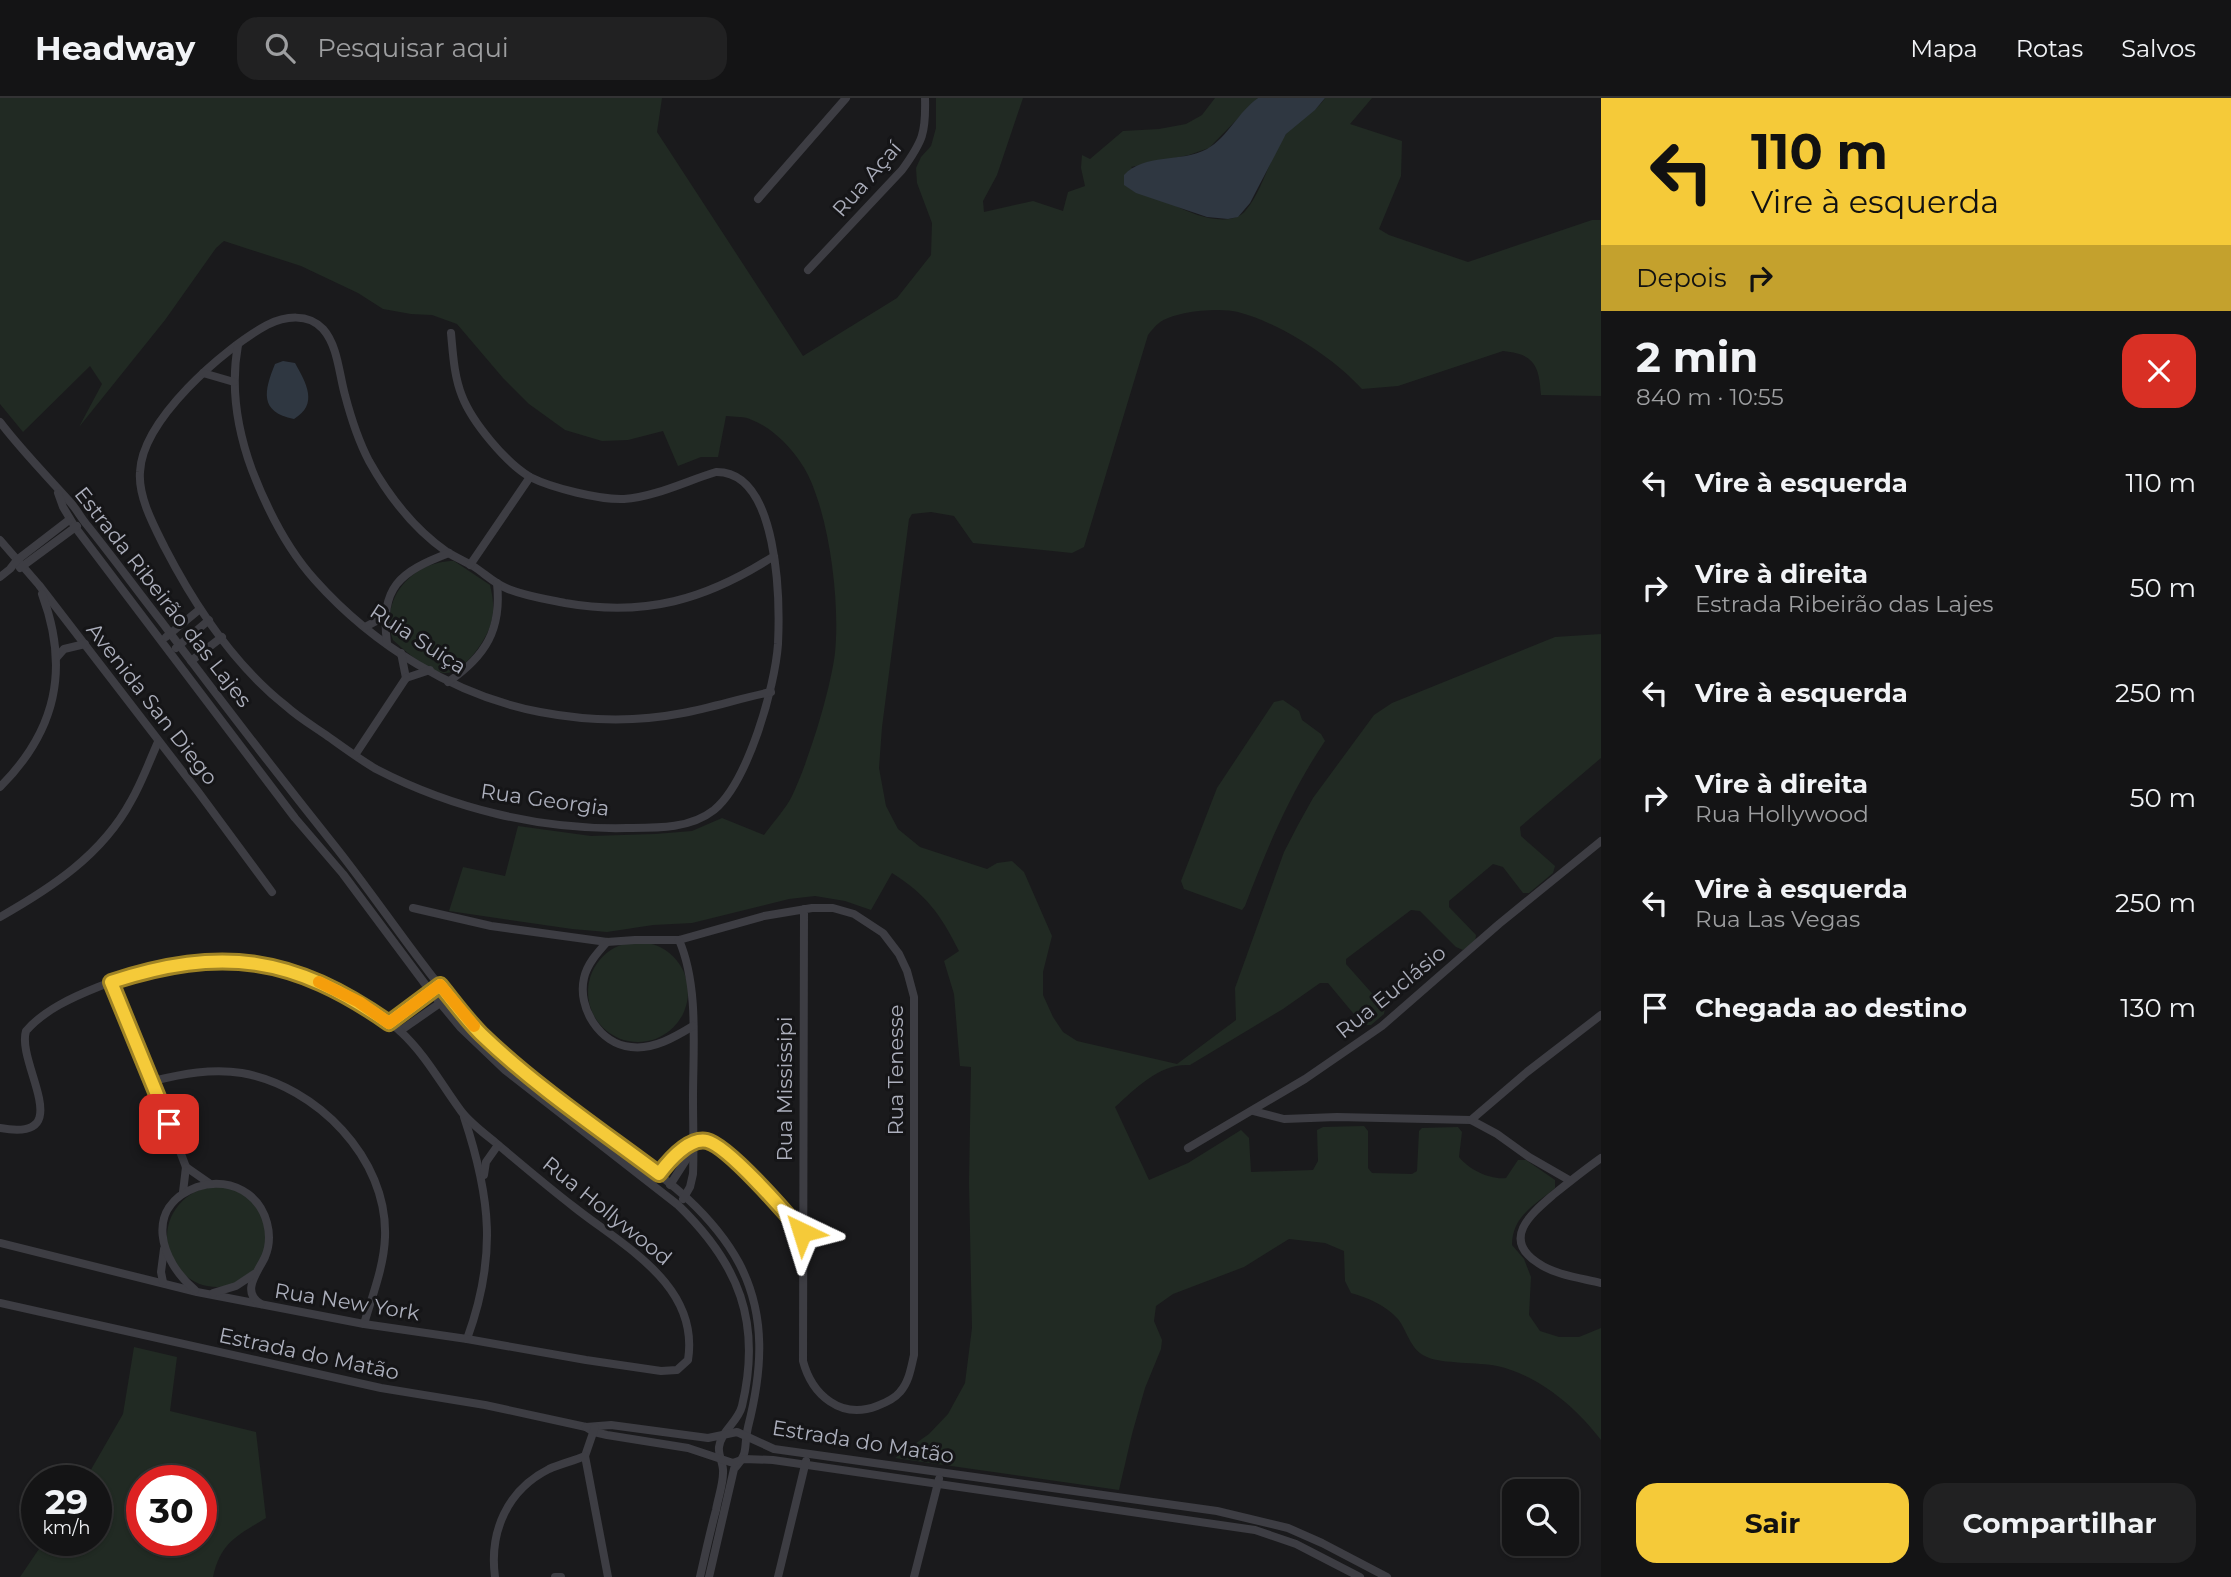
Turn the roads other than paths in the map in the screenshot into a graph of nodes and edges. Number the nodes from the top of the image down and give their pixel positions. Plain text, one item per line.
1 (846, 98) edge
2 (925, 98) edge
3 (758, 199) dead end
4 (808, 271) dead end
5 (451, 333) dead end
6 (238, 345) junction
7 (203, 373) junction
8 (234, 382) junction
9 (0, 422) edge
10 (530, 477) junction
11 (57, 491) junction
12 (83, 520) junction
13 (72, 523) junction
14 (0, 540) edge
15 (449, 553) junction
16 (774, 556) junction
17 (17, 560) junction
18 (470, 565) junction
19 (23, 568) junction
20 (10, 569) junction
21 (0, 577) edge
22 (497, 583) junction
23 (39, 585) junction
24 (200, 609) junction
25 (384, 617) junction
26 (209, 620) junction
27 (365, 627) junction
28 (170, 634) junction
29 (222, 637) junction
30 (161, 641) junction
31 (387, 643) junction
32 (85, 644) junction
33 (179, 645) junction
34 (170, 652) junction
35 (401, 653) junction
36 (57, 657) junction
37 (194, 664) junction
38 (430, 670) junction
39 (188, 675) junction
40 (407, 678) junction
41 (448, 682) junction
42 (771, 692) junction
43 (158, 742) junction
44 (355, 755) junction
45 (0, 787) edge
46 (1601, 841) edge
47 (272, 892) dead end
48 (413, 908) dead end
49 (804, 909) junction
50 (0, 917) edge
51 (679, 940) junction
52 (607, 942) junction
53 (111, 982) junction
54 (440, 985) junction
55 (431, 992) junction
56 (449, 996) junction
57 (440, 1004) junction
58 (1601, 1015) edge
59 (389, 1023) junction
60 (693, 1026) junction
61 (400, 1031) junction
62 (153, 1081) junction
63 (1253, 1111) junction
64 (463, 1114) junction
65 (1471, 1120) junction
66 (0, 1128) edge
67 (498, 1145) junction
68 (694, 1146) junction
69 (1188, 1148) dead end
70 (1601, 1158) edge
71 (186, 1167) junction
72 (659, 1174) junction
73 (1569, 1180) junction
74 (483, 1182) junction
75 (209, 1183) junction
76 (652, 1183) junction
77 (671, 1183) junction
78 (183, 1192) junction
79 (664, 1193) junction
80 (686, 1196) junction
81 (678, 1205) junction
82 (802, 1232) junction
83 (0, 1243) edge
84 (164, 1249) junction
85 (257, 1272) junction
86 (163, 1282) junction
87 (1601, 1283) edge
88 (197, 1292) junction
89 (208, 1294) junction
90 (0, 1303) edge
91 (266, 1307) junction
92 (364, 1324) junction
93 (467, 1339) junction
94 (688, 1360) joint
95 (853, 1411) joint
96 (595, 1428) junction
97 (724, 1434) junction
98 (746, 1438) junction
99 (808, 1453) junction
100 (585, 1456) junction
101 (722, 1459) junction
102 (744, 1459) junction
103 (805, 1465) junction
104 (940, 1473) junction
105 (938, 1484) junction
106 (495, 1577) edge
107 (555, 1577) edge
108 (561, 1577) edge
109 (608, 1577) edge
110 (699, 1577) edge
111 (709, 1577) edge
112 (778, 1577) edge
113 (914, 1577) edge
114 (1360, 1577) edge
115 (1387, 1577) edge

1 - 3 street
2 - 4 street, Rua Açaí
5 - 10 street, Rua Georgia
6 - 7 street, Rua Georgia
6 - 8 street, Ruia Suiça
6 - 15 street, Rua Georgia
7 - 8 street
7 - 24 street, Rua Georgia
8 - 27 street, Ruia Suiça
9 - 11 street
10 - 16 street, Rua Georgia
10 - 18 street
11 - 12 street, Estrada Ribeirão das Lajes
11 - 13 street, Estrada Ribeirão das Lajes
12 - 13 street
12 - 28 street, Estrada Ribeirão das Lajes
13 - 17 street
13 - 19 street
13 - 30 street, Estrada Ribeirão das Lajes
14 - 17 street, Avenida San Diego
15 - 18 street
15 - 25 street
16 - 22 street
16 - 42 street, Rua Georgia
17 - 19 street, Avenida San Diego
17 - 20 street
18 - 22 street
19 - 20 street
19 - 23 street, Avenida San Diego
20 - 21 street
22 - 41 street
23 - 32 street, Avenida San Diego
23 - 36 street
24 - 26 street, Rua Georgia
24 - 28 street
25 - 27 street
25 - 31 street
26 - 29 street, Rua Georgia
26 - 33 street
27 - 31 street, Ruia Suiça
28 - 30 street
28 - 33 street, Estrada Ribeirão das Lajes
29 - 37 street
29 - 44 street, Rua Georgia
30 - 34 street, Estrada Ribeirão das Lajes
31 - 35 street, Ruia Suiça
32 - 36 street
32 - 43 street, Avenida San Diego
33 - 34 street
33 - 37 street, Estrada Ribeirão das Lajes
34 - 39 street, Estrada Ribeirão das Lajes
35 - 38 street, Ruia Suiça
35 - 40 street
36 - 45 street
37 - 39 street
37 - 54 street, Estrada Ribeirão das Lajes
38 - 40 street
38 - 41 street, Ruia Suiça
39 - 55 street, Estrada Ribeirão das Lajes
40 - 44 street
41 - 42 street, Ruia Suiça
42 - 44 street, Rua Georgia
43 - 47 street, Avenida San Diego
43 - 50 street
46 - 63 street, Rua Euclásio
48 - 52 street, Rua Tenesse
49 - 51 street, Rua Tenesse
49 - 82 street, Rua Mississipi
49 - 95 street, Rua Tenesse
51 - 52 street, Rua Tenesse
51 - 60 street
52 - 60 street
53 - 59 street, Rua Hollywood
53 - 62 street
53 - 66 street, Rua Hollywood
54 - 55 street
54 - 56 street, Estrada Ribeirão das Lajes
55 - 57 street, Estrada Ribeirão das Lajes
55 - 59 street
56 - 57 street
56 - 72 street, Estrada Ribeirão das Lajes
57 - 61 street
57 - 76 street, Estrada Ribeirão das Lajes
58 - 65 street
59 - 61 street, Rua Hollywood
60 - 68 street
61 - 64 street, Rua Hollywood
62 - 71 street
62 - 92 street
63 - 65 street
63 - 69 street, Rua Euclásio
64 - 67 street, Rua Hollywood
64 - 74 street, Rua Hollywood
65 - 73 street
67 - 74 street
67 - 94 street, Rua Hollywood
68 - 72 street
68 - 77 street
68 - 80 street
68 - 82 street
70 - 73 street
71 - 75 street
71 - 78 street
72 - 76 street
72 - 77 street, Estrada Ribeirão das Lajes
73 - 87 street
74 - 93 street, Rua Hollywood
75 - 78 street
75 - 85 street
76 - 79 street, Estrada Ribeirão das Lajes
77 - 79 street
77 - 80 street, Estrada Ribeirão das Lajes
78 - 84 street
79 - 81 street, Estrada Ribeirão das Lajes
80 - 81 street
80 - 98 street, Estrada Ribeirão das Lajes
81 - 97 street, Estrada Ribeirão das Lajes
82 - 95 street, Rua Mississipi
83 - 86 street, Rua New York
84 - 86 street
84 - 88 street
85 - 89 street
85 - 91 street
86 - 88 street, Rua New York
88 - 89 street, Rua New York
89 - 91 street, Rua New York
90 - 96 street, Estrada do Matão
91 - 92 street, Rua New York
92 - 93 street, Rua New York
93 - 94 street, Rua New York
96 - 97 street, Estrada do Matão
96 - 100 street
96 - 101 street
97 - 98 street, Estrada do Matão
97 - 101 street
98 - 99 street, Estrada do Matão
98 - 102 street
99 - 103 street
99 - 104 street, Estrada do Matão
100 - 106 street
100 - 109 street
101 - 102 street
101 - 110 street
102 - 103 street, Estrada do Matão
102 - 111 street
103 - 105 street, Estrada do Matão
103 - 112 street
104 - 105 street
104 - 115 street, Estrada do Matão
105 - 113 street
105 - 114 street, Estrada do Matão
107 - 108 street

